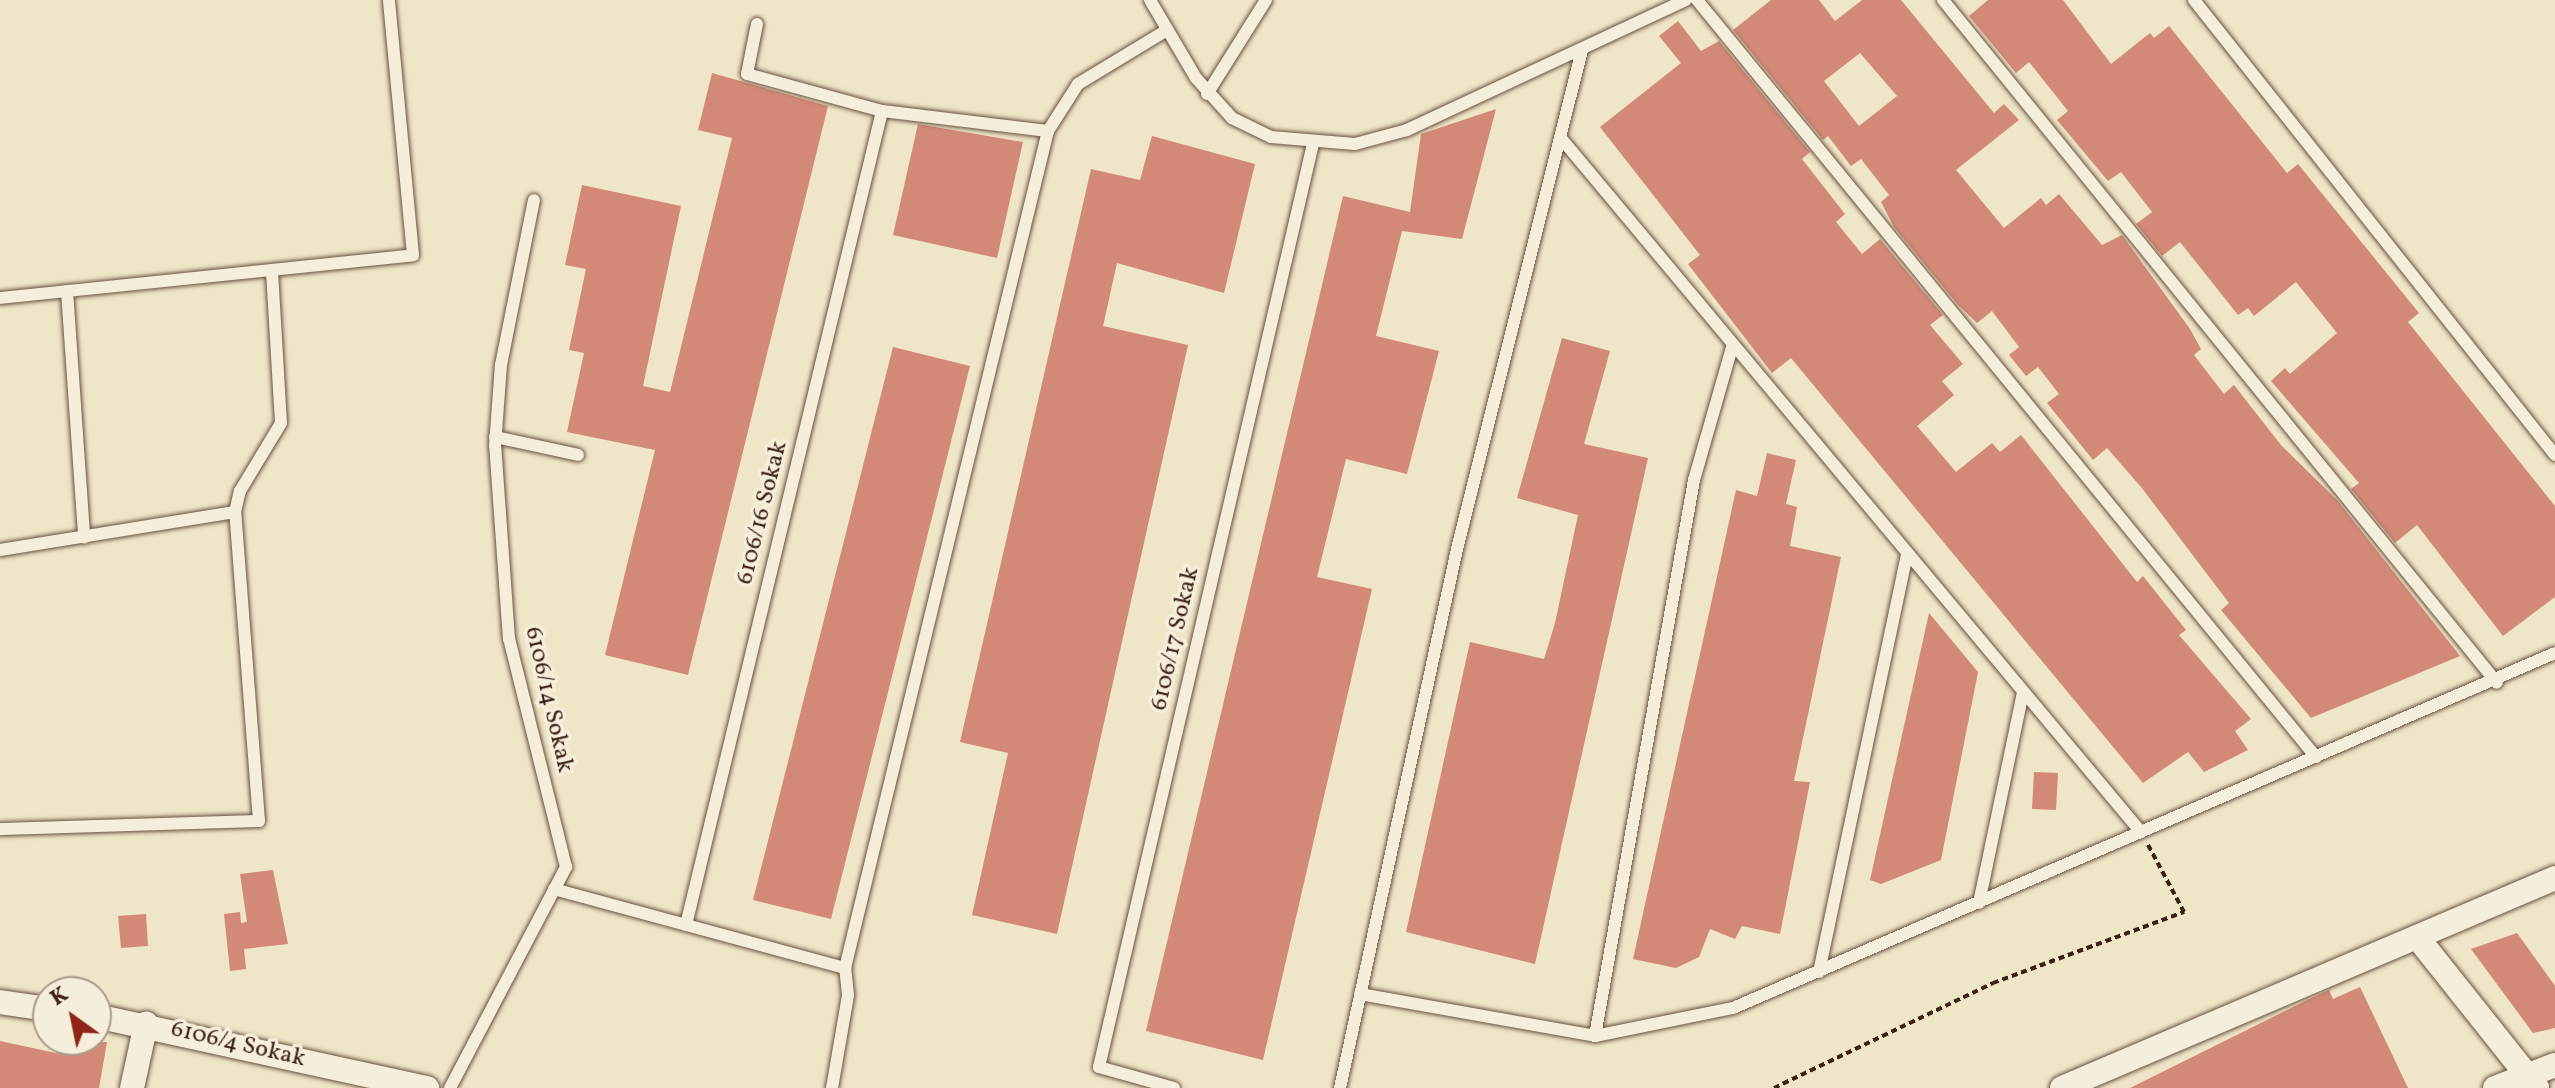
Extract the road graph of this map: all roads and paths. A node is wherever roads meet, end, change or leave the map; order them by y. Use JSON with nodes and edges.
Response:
{"nodes":[{"id":1,"x":389,"y":0,"type":"edge"},
{"id":2,"x":1150,"y":0,"type":"edge"},
{"id":3,"x":1266,"y":0,"type":"edge"},
{"id":4,"x":1686,"y":0,"type":"edge"},
{"id":5,"x":1697,"y":0,"type":"edge"},
{"id":6,"x":1943,"y":0,"type":"edge"},
{"id":7,"x":2194,"y":0,"type":"edge"},
{"id":8,"x":757,"y":24,"type":"dead end"},
{"id":9,"x":1165,"y":31,"type":"junction"},
{"id":10,"x":1582,"y":50,"type":"junction"},
{"id":11,"x":1207,"y":94,"type":"junction"},
{"id":12,"x":882,"y":111,"type":"junction"},
{"id":13,"x":1048,"y":131,"type":"junction"},
{"id":14,"x":1560,"y":137,"type":"junction"},
{"id":15,"x":1313,"y":144,"type":"junction"},
{"id":16,"x":534,"y":200,"type":"dead end"},
{"id":17,"x":272,"y":270,"type":"junction"},
{"id":18,"x":67,"y":291,"type":"junction"},
{"id":19,"x":0,"y":298,"type":"edge"},
{"id":20,"x":1733,"y":344,"type":"junction"},
{"id":21,"x":495,"y":437,"type":"junction"},
{"id":22,"x":578,"y":455,"type":"dead end"},
{"id":23,"x":2555,"y":455,"type":"edge"},
{"id":24,"x":235,"y":512,"type":"junction"},
{"id":25,"x":84,"y":537,"type":"junction"},
{"id":26,"x":0,"y":550,"type":"edge"},
{"id":27,"x":1907,"y":556,"type":"junction"},
{"id":28,"x":2555,"y":653,"type":"edge"},
{"id":29,"x":2497,"y":683,"type":"junction"},
{"id":30,"x":2023,"y":693,"type":"junction"},
{"id":31,"x":2316,"y":757,"type":"junction"},
{"id":32,"x":0,"y":829,"type":"edge"},
{"id":33,"x":2141,"y":832,"type":"junction"},
{"id":34,"x":2555,"y":878,"type":"edge"},
{"id":35,"x":554,"y":889,"type":"junction"},
{"id":36,"x":1979,"y":903,"type":"junction"},
{"id":37,"x":686,"y":925,"type":"junction"},
{"id":38,"x":2417,"y":937,"type":"junction"},
{"id":39,"x":845,"y":968,"type":"junction"},
{"id":40,"x":1819,"y":972,"type":"junction"},
{"id":41,"x":1360,"y":994,"type":"junction"},
{"id":42,"x":0,"y":1002,"type":"edge"},
{"id":43,"x":32,"y":1007,"type":"edge"},
{"id":44,"x":112,"y":1019,"type":"edge"},
{"id":45,"x":146,"y":1024,"type":"junction"},
{"id":46,"x":1595,"y":1036,"type":"junction"},
{"id":47,"x":2555,"y":1065,"type":"edge"},
{"id":48,"x":2555,"y":1078,"type":"edge"},
{"id":49,"x":2532,"y":1082,"type":"edge"},
{"id":50,"x":132,"y":1088,"type":"edge"},
{"id":51,"x":427,"y":1088,"type":"edge"},
{"id":52,"x":450,"y":1088,"type":"edge"},
{"id":53,"x":832,"y":1088,"type":"edge"},
{"id":54,"x":1174,"y":1088,"type":"edge"},
{"id":55,"x":1340,"y":1088,"type":"edge"},
{"id":56,"x":1774,"y":1088,"type":"edge"},
{"id":57,"x":2062,"y":1088,"type":"edge"},
{"id":58,"x":2495,"y":1088,"type":"edge"}],
"edges":[{"from":1,"to":17,"type":"lane"},
{"from":2,"to":9,"type":"lane"},
{"from":3,"to":11,"type":"lane"},
{"from":4,"to":10,"type":"lane"},
{"from":5,"to":31,"type":"lane"},
{"from":6,"to":29,"type":"lane"},
{"from":7,"to":23,"type":"lane"},
{"from":8,"to":12,"type":"lane"},
{"from":9,"to":11,"type":"lane"},
{"from":9,"to":13,"type":"lane"},
{"from":10,"to":14,"type":"lane"},
{"from":10,"to":15,"type":"lane"},
{"from":11,"to":15,"type":"lane"},
{"from":12,"to":13,"type":"lane"},
{"from":12,"to":37,"type":"lane","name":"6106/16 Sokak"},
{"from":13,"to":39,"type":"lane"},
{"from":14,"to":20,"type":"lane"},
{"from":14,"to":41,"type":"lane"},
{"from":15,"to":54,"type":"lane","name":"6106/17 Sokak"},
{"from":16,"to":21,"type":"lane","name":"6106/14 Sokak"},
{"from":17,"to":18,"type":"lane"},
{"from":17,"to":24,"type":"lane"},
{"from":18,"to":19,"type":"lane"},
{"from":18,"to":25,"type":"lane"},
{"from":20,"to":27,"type":"lane"},
{"from":20,"to":46,"type":"lane"},
{"from":21,"to":22,"type":"lane"},
{"from":21,"to":35,"type":"lane","name":"6106/14 Sokak"},
{"from":24,"to":25,"type":"lane"},
{"from":24,"to":32,"type":"lane"},
{"from":25,"to":26,"type":"lane"},
{"from":27,"to":30,"type":"lane"},
{"from":27,"to":40,"type":"lane"},
{"from":28,"to":29,"type":"lane"},
{"from":29,"to":31,"type":"lane"},
{"from":30,"to":33,"type":"lane"},
{"from":30,"to":36,"type":"lane"},
{"from":31,"to":33,"type":"lane"},
{"from":33,"to":36,"type":"lane"},
{"from":33,"to":56,"type":"path"},
{"from":34,"to":38,"type":"street"},
{"from":35,"to":37,"type":"lane"},
{"from":35,"to":52,"type":"lane","name":"6106/14 Sokak"},
{"from":36,"to":40,"type":"lane"},
{"from":37,"to":39,"type":"lane"},
{"from":38,"to":49,"type":"street"},
{"from":38,"to":57,"type":"street"},
{"from":39,"to":53,"type":"lane"},
{"from":40,"to":46,"type":"lane"},
{"from":41,"to":46,"type":"lane"},
{"from":41,"to":55,"type":"lane"},
{"from":42,"to":43,"type":"street"},
{"from":44,"to":45,"type":"street","name":"6106/4 Sokak"},
{"from":45,"to":50,"type":"street"},
{"from":45,"to":51,"type":"street","name":"6106/4 Sokak"},
{"from":47,"to":49,"type":"street"},
{"from":48,"to":49,"type":"street"},
{"from":49,"to":58,"type":"street"}]}
